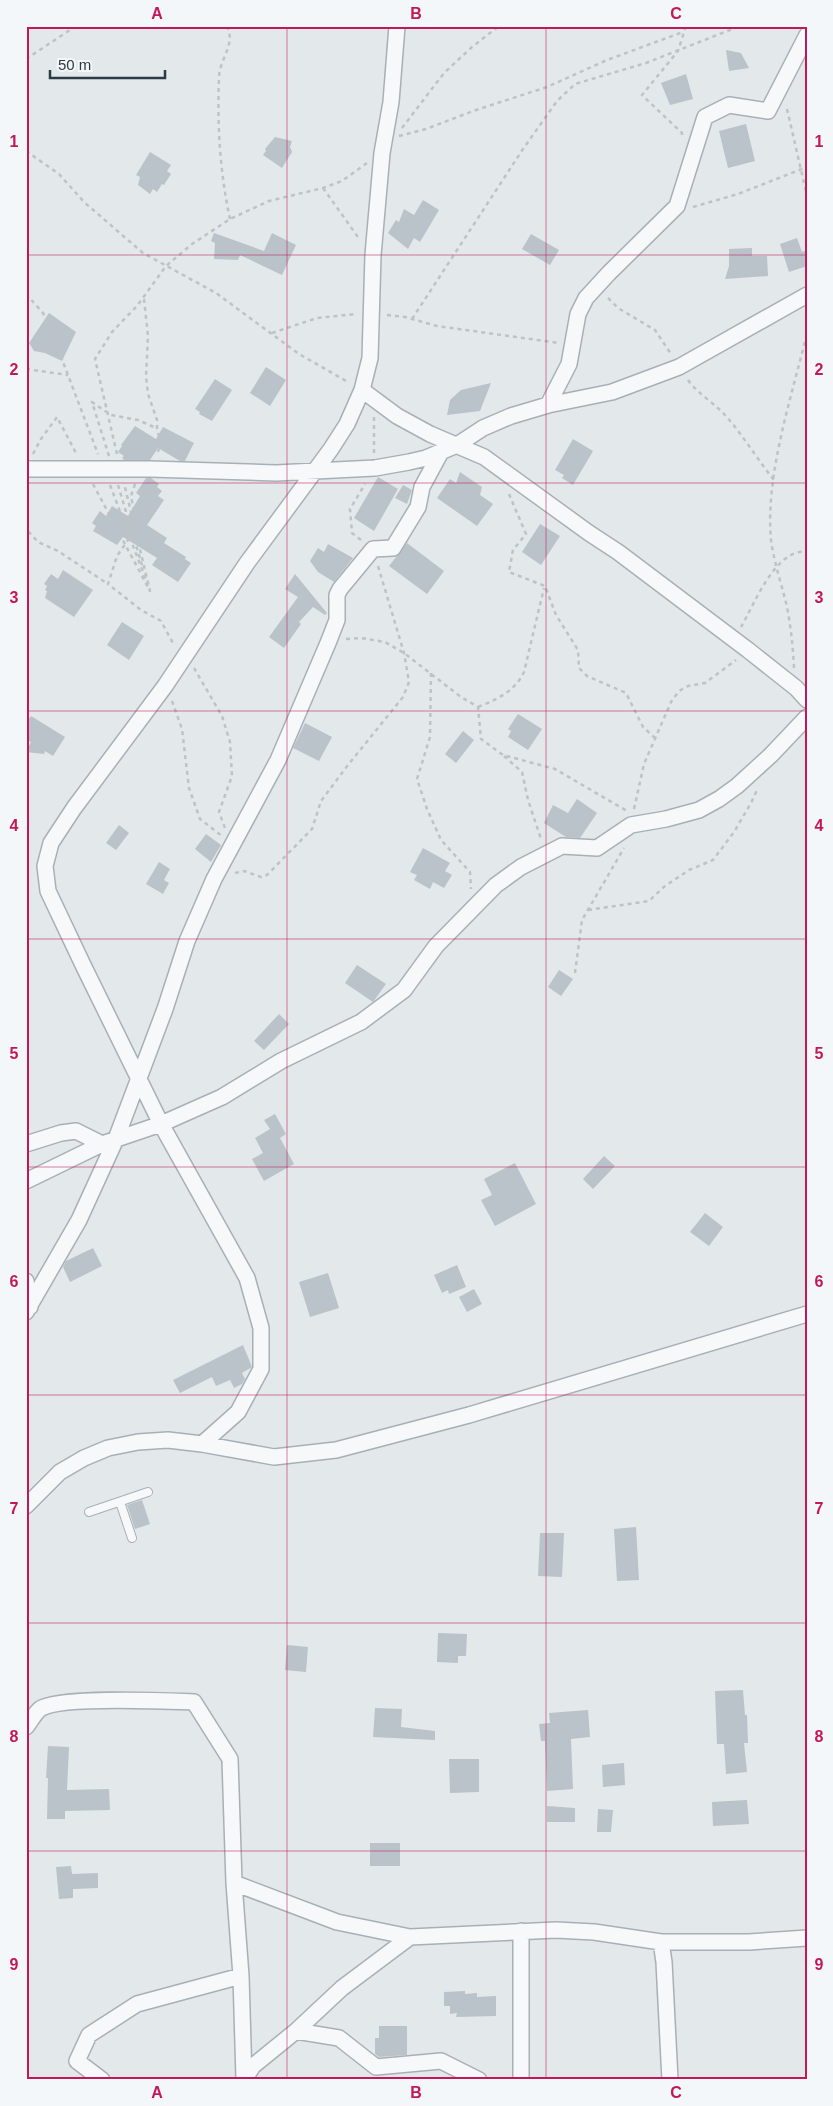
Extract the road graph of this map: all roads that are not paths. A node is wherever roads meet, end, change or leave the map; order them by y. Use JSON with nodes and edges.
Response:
{"nodes":[{"id":1,"x":397,"y":26,"type":"edge"},
{"id":2,"x":807,"y":36,"type":"edge"},
{"id":3,"x":807,"y":295,"type":"edge"},
{"id":4,"x":368,"y":395,"type":"junction"},
{"id":5,"x":548,"y":405,"type":"junction"},
{"id":6,"x":457,"y":445,"type":"junction"},
{"id":7,"x":441,"y":452,"type":"junction"},
{"id":8,"x":27,"y":469,"type":"edge"},
{"id":9,"x":313,"y":472,"type":"junction"},
{"id":10,"x":807,"y":700,"type":"edge"},
{"id":11,"x":807,"y":717,"type":"edge"},
{"id":12,"x":139,"y":1077,"type":"junction"},
{"id":13,"x":161,"y":1124,"type":"junction"},
{"id":14,"x":109,"y":1142,"type":"junction"},
{"id":15,"x":27,"y":1144,"type":"edge"},
{"id":16,"x":26,"y":1181,"type":"edge"},
{"id":17,"x":26,"y":1281,"type":"edge"},
{"id":18,"x":28,"y":1310,"type":"edge"},
{"id":19,"x":807,"y":1314,"type":"edge"},
{"id":20,"x":202,"y":1444,"type":"junction"},
{"id":21,"x":148,"y":1492,"type":"dead end"},
{"id":22,"x":120,"y":1502,"type":"junction"},
{"id":23,"x":26,"y":1506,"type":"edge"},
{"id":24,"x":90,"y":1512,"type":"dead end"},
{"id":25,"x":132,"y":1538,"type":"dead end"},
{"id":26,"x":26,"y":1727,"type":"edge"},
{"id":27,"x":234,"y":1883,"type":"junction"},
{"id":28,"x":520,"y":1931,"type":"junction"},
{"id":29,"x":410,"y":1937,"type":"junction"},
{"id":30,"x":807,"y":1938,"type":"edge"},
{"id":31,"x":661,"y":1942,"type":"junction"},
{"id":32,"x":241,"y":1976,"type":"junction"},
{"id":33,"x":296,"y":2031,"type":"junction"},
{"id":34,"x":102,"y":2080,"type":"edge"},
{"id":35,"x":244,"y":2080,"type":"edge"},
{"id":36,"x":479,"y":2080,"type":"edge"},
{"id":37,"x":521,"y":2080,"type":"edge"},
{"id":38,"x":670,"y":2080,"type":"edge"}],
"edges":[{"from":1,"to":4,"type":"street"},
{"from":2,"to":5,"type":"street"},
{"from":3,"to":5,"type":"street"},
{"from":4,"to":6,"type":"street"},
{"from":4,"to":9,"type":"street"},
{"from":5,"to":6,"type":"street"},
{"from":6,"to":7,"type":"street"},
{"from":6,"to":10,"type":"street"},
{"from":7,"to":9,"type":"street"},
{"from":7,"to":12,"type":"street"},
{"from":8,"to":9,"type":"street"},
{"from":9,"to":12,"type":"street"},
{"from":11,"to":13,"type":"street"},
{"from":12,"to":13,"type":"street"},
{"from":12,"to":14,"type":"street"},
{"from":13,"to":14,"type":"street"},
{"from":13,"to":20,"type":"street"},
{"from":14,"to":15,"type":"street"},
{"from":14,"to":16,"type":"street"},
{"from":14,"to":18,"type":"street"},
{"from":17,"to":18,"type":"street"},
{"from":19,"to":20,"type":"street"},
{"from":20,"to":23,"type":"street"},
{"from":21,"to":22,"type":"lane"},
{"from":22,"to":24,"type":"lane"},
{"from":22,"to":25,"type":"lane"},
{"from":26,"to":27,"type":"street"},
{"from":27,"to":29,"type":"street"},
{"from":27,"to":32,"type":"street"},
{"from":28,"to":29,"type":"street"},
{"from":28,"to":31,"type":"street"},
{"from":28,"to":37,"type":"street"},
{"from":29,"to":33,"type":"street"},
{"from":30,"to":31,"type":"street"},
{"from":31,"to":38,"type":"street"},
{"from":32,"to":34,"type":"street"},
{"from":32,"to":35,"type":"street"},
{"from":33,"to":35,"type":"street"},
{"from":33,"to":36,"type":"street"}]}
